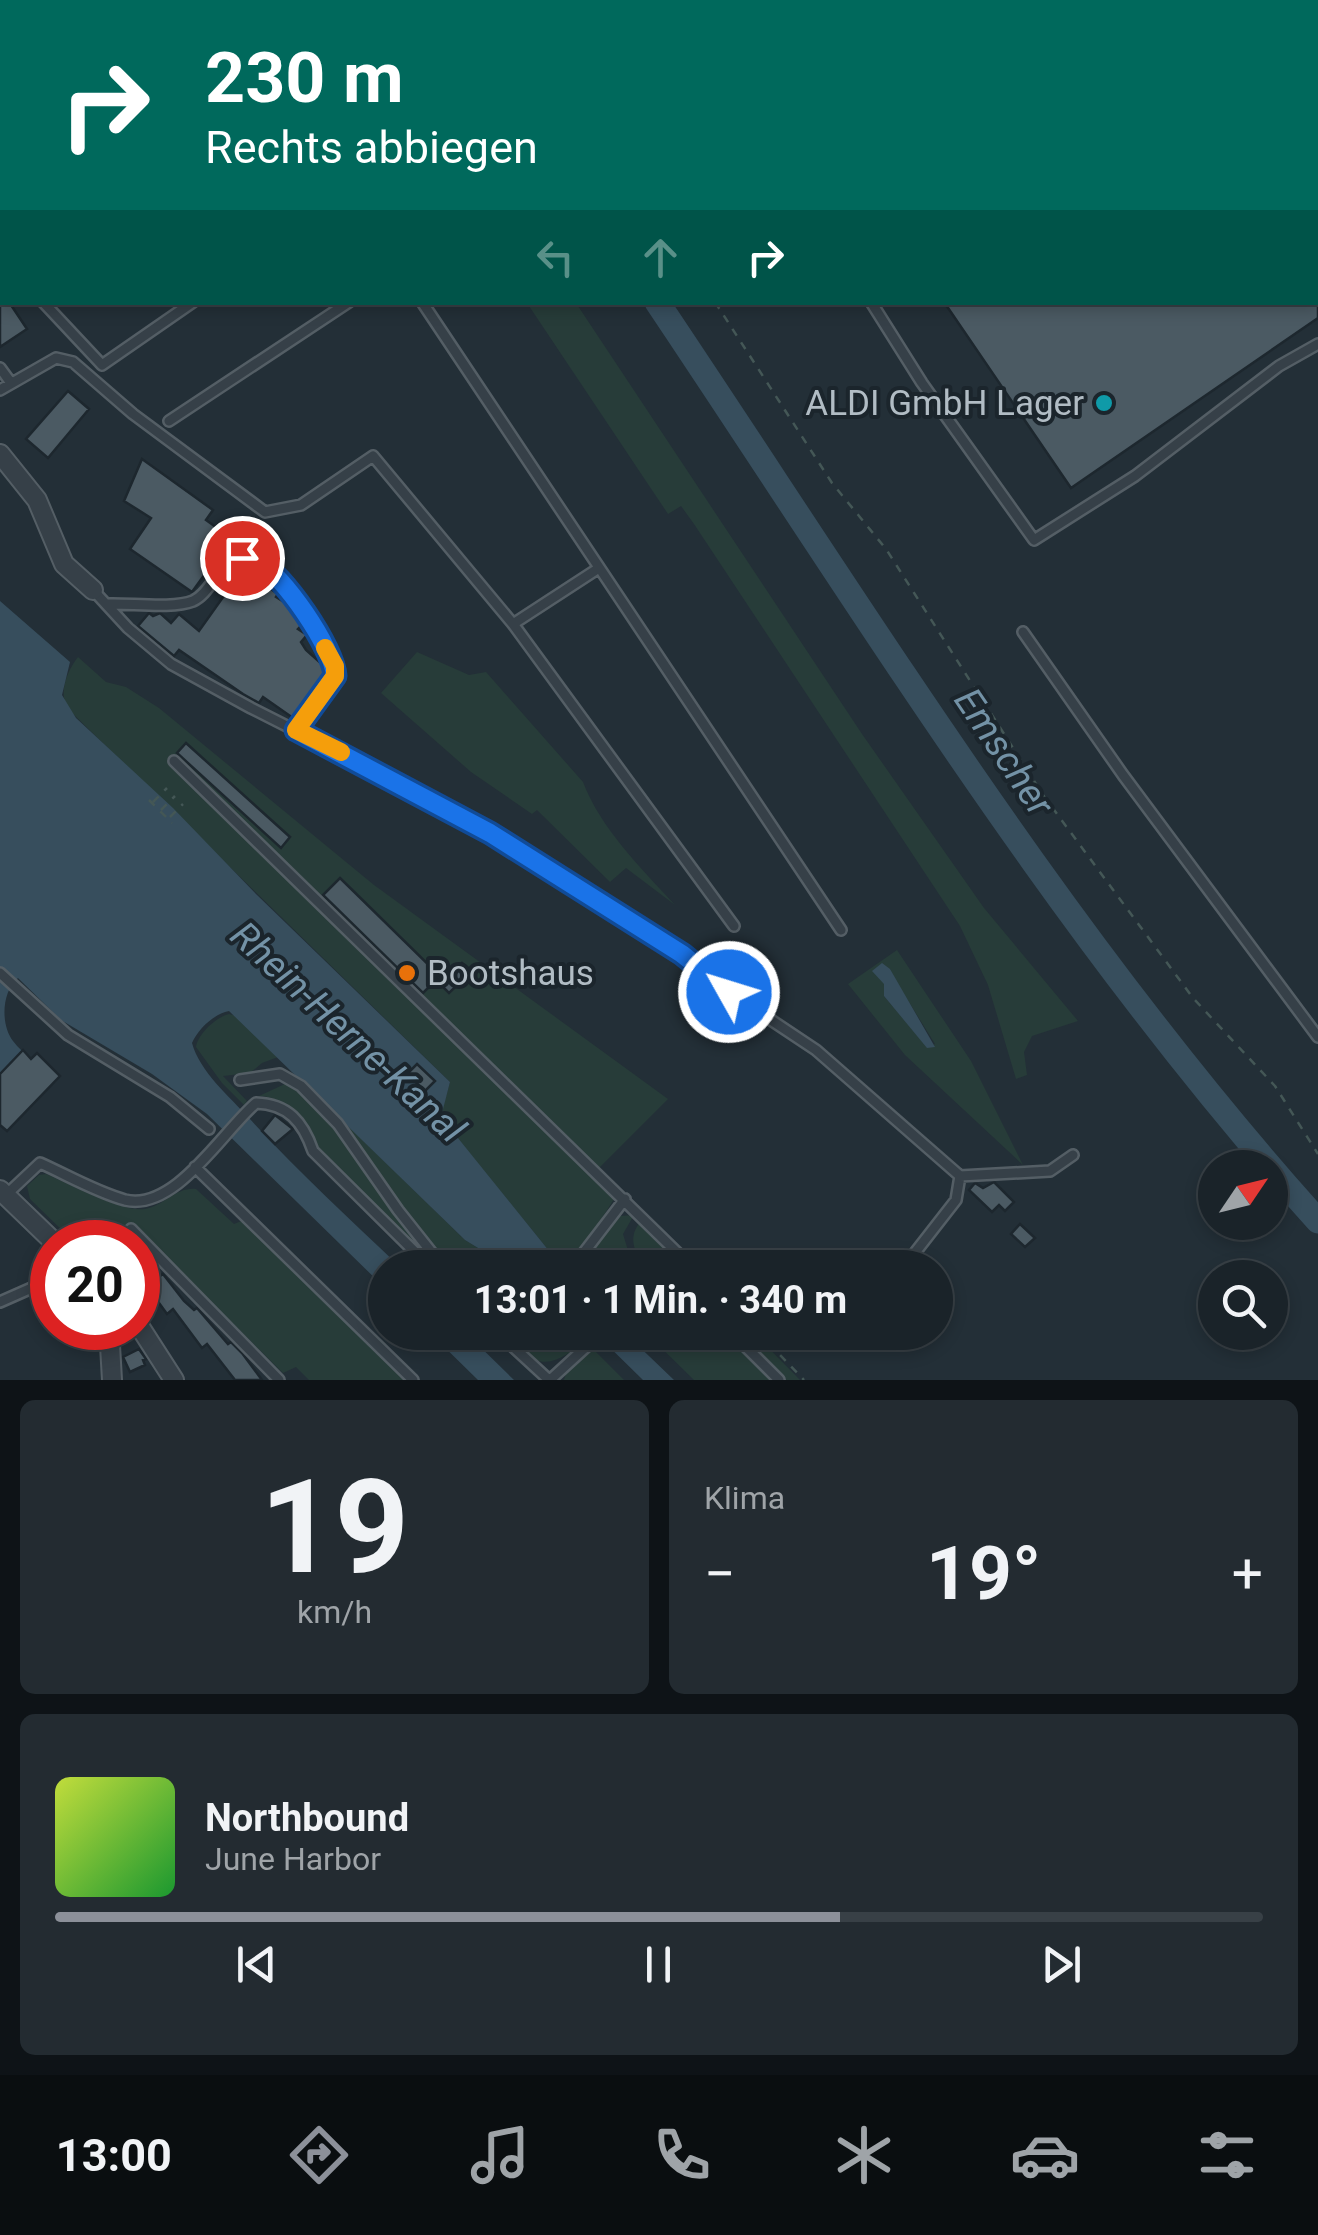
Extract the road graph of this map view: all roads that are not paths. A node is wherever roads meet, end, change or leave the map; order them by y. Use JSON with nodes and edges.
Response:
{"nodes":[{"id":1,"x":45,"y":305,"type":"edge"},
{"id":2,"x":188,"y":305,"type":"edge"},
{"id":3,"x":344,"y":305,"type":"edge"},
{"id":4,"x":424,"y":305,"type":"edge"},
{"id":5,"x":873,"y":305,"type":"edge"},
{"id":6,"x":1318,"y":344,"type":"edge"},
{"id":7,"x":0,"y":368,"type":"edge"},
{"id":8,"x":10,"y":383,"type":"junction"},
{"id":9,"x":0,"y":390,"type":"edge"},
{"id":10,"x":169,"y":420,"type":"dead end"},
{"id":11,"x":0,"y":454,"type":"edge"},
{"id":12,"x":599,"y":568,"type":"junction"},
{"id":13,"x":93,"y":590,"type":"joint"},
{"id":14,"x":108,"y":604,"type":"junction"},
{"id":15,"x":513,"y":624,"type":"junction"},
{"id":16,"x":1023,"y":632,"type":"dead end"},
{"id":17,"x":296,"y":730,"type":"junction"},
{"id":18,"x":174,"y":761,"type":"dead end"},
{"id":19,"x":734,"y":926,"type":"dead end"},
{"id":20,"x":842,"y":930,"type":"dead end"},
{"id":21,"x":0,"y":973,"type":"edge"},
{"id":22,"x":1318,"y":1036,"type":"edge"},
{"id":23,"x":240,"y":1080,"type":"dead end"},
{"id":24,"x":209,"y":1129,"type":"dead end"},
{"id":25,"x":1073,"y":1155,"type":"dead end"},
{"id":26,"x":195,"y":1167,"type":"junction"},
{"id":27,"x":960,"y":1176,"type":"junction"},
{"id":28,"x":3,"y":1193,"type":"edge"},
{"id":29,"x":626,"y":1199,"type":"junction"},
{"id":30,"x":31,"y":1220,"type":"edge"},
{"id":31,"x":413,"y":1250,"type":"edge"},
{"id":32,"x":430,"y":1250,"type":"edge"},
{"id":33,"x":587,"y":1250,"type":"edge"},
{"id":34,"x":676,"y":1250,"type":"edge"},
{"id":35,"x":918,"y":1250,"type":"edge"},
{"id":36,"x":160,"y":1259,"type":"edge"},
{"id":37,"x":30,"y":1289,"type":"edge"},
{"id":38,"x":0,"y":1302,"type":"edge"},
{"id":39,"x":110,"y":1350,"type":"edge"},
{"id":40,"x":155,"y":1350,"type":"edge"},
{"id":41,"x":518,"y":1350,"type":"edge"},
{"id":42,"x":582,"y":1350,"type":"edge"},
{"id":43,"x":748,"y":1350,"type":"edge"},
{"id":44,"x":112,"y":1380,"type":"edge"},
{"id":45,"x":174,"y":1380,"type":"edge"},
{"id":46,"x":278,"y":1380,"type":"edge"},
{"id":47,"x":413,"y":1380,"type":"edge"},
{"id":48,"x":549,"y":1380,"type":"edge"},
{"id":49,"x":779,"y":1380,"type":"edge"}],
"edges":[{"from":1,"to":2,"type":"lane"},
{"from":3,"to":10,"type":"lane"},
{"from":4,"to":12,"type":"lane"},
{"from":5,"to":6,"type":"lane"},
{"from":7,"to":8,"type":"lane"},
{"from":8,"to":9,"type":"lane"},
{"from":8,"to":15,"type":"lane"},
{"from":11,"to":13,"type":"street"},
{"from":12,"to":15,"type":"lane"},
{"from":12,"to":20,"type":"lane"},
{"from":13,"to":14,"type":"lane"},
{"from":14,"to":17,"type":"lane"},
{"from":14,"to":17,"type":"lane"},
{"from":15,"to":19,"type":"lane"},
{"from":16,"to":22,"type":"lane"},
{"from":17,"to":27,"type":"lane"},
{"from":18,"to":29,"type":"lane"},
{"from":21,"to":24,"type":"lane"},
{"from":23,"to":32,"type":"lane"},
{"from":25,"to":27,"type":"lane"},
{"from":26,"to":28,"type":"lane"},
{"from":26,"to":31,"type":"lane"},
{"from":26,"to":47,"type":"lane"},
{"from":27,"to":35,"type":"lane"},
{"from":28,"to":30,"type":"street"},
{"from":29,"to":33,"type":"lane"},
{"from":29,"to":34,"type":"lane"},
{"from":36,"to":46,"type":"lane"},
{"from":37,"to":38,"type":"lane"},
{"from":39,"to":44,"type":"street"},
{"from":40,"to":45,"type":"street"},
{"from":41,"to":48,"type":"lane"},
{"from":42,"to":48,"type":"lane"},
{"from":43,"to":49,"type":"lane"}]}
